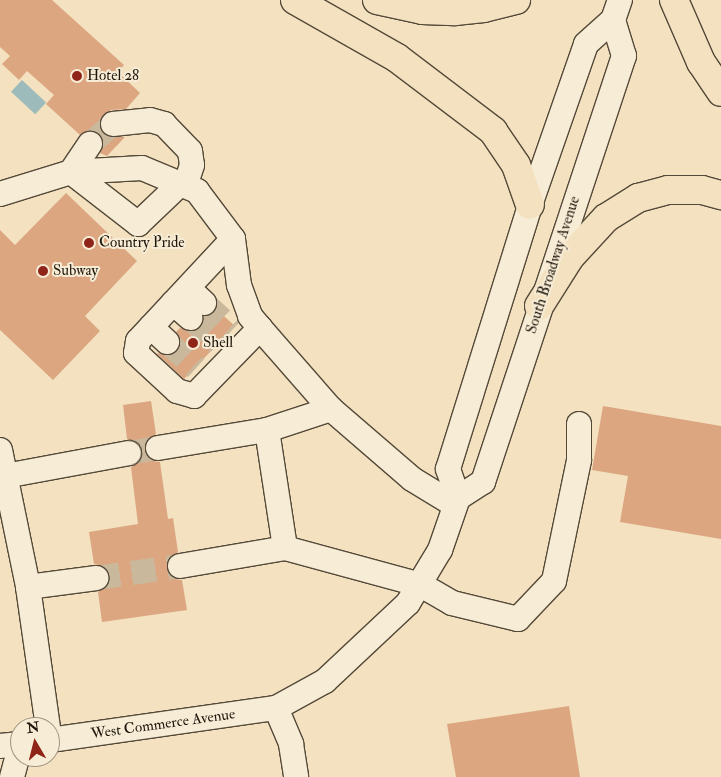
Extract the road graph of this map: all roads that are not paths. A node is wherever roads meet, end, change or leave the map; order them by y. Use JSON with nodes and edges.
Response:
{"nodes":[{"id":1,"x":295,"y":0,"type":"edge"},
{"id":2,"x":377,"y":0,"type":"edge"},
{"id":3,"x":516,"y":0,"type":"edge"},
{"id":4,"x":674,"y":0,"type":"edge"},
{"id":5,"x":616,"y":10,"type":"edge"},
{"id":6,"x":721,"y":92,"type":"edge"},
{"id":7,"x":113,"y":124,"type":"tunnel mouth"},
{"id":8,"x":90,"y":144,"type":"tunnel mouth"},
{"id":9,"x":71,"y":172,"type":"junction"},
{"id":10,"x":183,"y":185,"type":"junction"},
{"id":11,"x":0,"y":194,"type":"edge"},
{"id":12,"x":721,"y":195,"type":"edge"},
{"id":13,"x":530,"y":205,"type":"junction"},
{"id":14,"x":233,"y":239,"type":"junction"},
{"id":15,"x":539,"y":306,"type":"junction"},
{"id":16,"x":238,"y":340,"type":"junction"},
{"id":17,"x":330,"y":410,"type":"junction"},
{"id":18,"x":580,"y":424,"type":"dead end"},
{"id":19,"x":267,"y":430,"type":"junction"},
{"id":20,"x":158,"y":448,"type":"tunnel mouth"},
{"id":21,"x":0,"y":450,"type":"edge"},
{"id":22,"x":129,"y":453,"type":"tunnel mouth"},
{"id":23,"x":5,"y":476,"type":"junction"},
{"id":24,"x":456,"y":502,"type":"junction"},
{"id":25,"x":285,"y":548,"type":"junction"},
{"id":26,"x":180,"y":566,"type":"tunnel mouth"},
{"id":27,"x":96,"y":578,"type":"tunnel mouth"},
{"id":28,"x":420,"y":585,"type":"junction"},
{"id":29,"x":28,"y":587,"type":"junction"},
{"id":30,"x":276,"y":708,"type":"junction"},
{"id":31,"x":47,"y":717,"type":"edge"},
{"id":32,"x":60,"y":739,"type":"edge"},
{"id":33,"x":296,"y":777,"type":"edge"}],
"edges":[{"from":1,"to":13,"type":"highway"},
{"from":2,"to":3,"type":"highway"},
{"from":4,"to":6,"type":"highway"},
{"from":5,"to":13,"type":"street","name":"South Broadway Avenue"},
{"from":5,"to":15,"type":"street","name":"South Broadway Avenue"},
{"from":7,"to":10,"type":"street"},
{"from":8,"to":9,"type":"street"},
{"from":9,"to":10,"type":"street"},
{"from":9,"to":10,"type":"street"},
{"from":9,"to":11,"type":"street"},
{"from":10,"to":14,"type":"street"},
{"from":12,"to":15,"type":"highway"},
{"from":13,"to":24,"type":"street","name":"South Broadway Avenue"},
{"from":14,"to":16,"type":"street"},
{"from":14,"to":16,"type":"street"},
{"from":15,"to":24,"type":"street","name":"South Broadway Avenue"},
{"from":16,"to":17,"type":"street"},
{"from":17,"to":19,"type":"street"},
{"from":17,"to":24,"type":"street"},
{"from":18,"to":28,"type":"street"},
{"from":19,"to":20,"type":"street"},
{"from":19,"to":25,"type":"street"},
{"from":21,"to":23,"type":"street"},
{"from":22,"to":23,"type":"street"},
{"from":23,"to":29,"type":"street"},
{"from":24,"to":28,"type":"street"},
{"from":25,"to":26,"type":"street"},
{"from":25,"to":28,"type":"street"},
{"from":27,"to":29,"type":"street"},
{"from":28,"to":30,"type":"street"},
{"from":29,"to":31,"type":"street"},
{"from":30,"to":32,"type":"street","name":"West Commerce Avenue"},
{"from":30,"to":33,"type":"street"}]}
